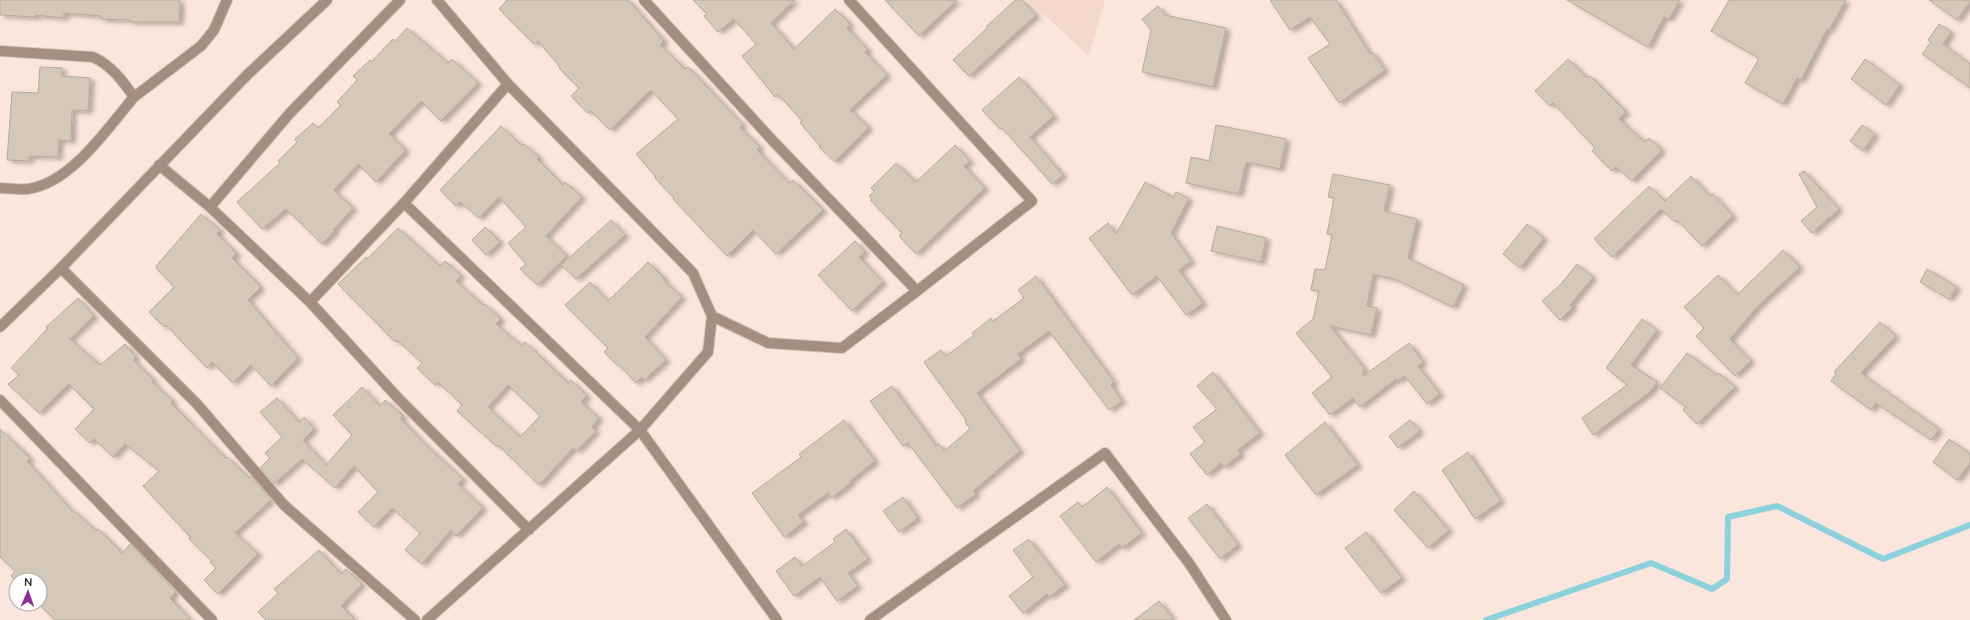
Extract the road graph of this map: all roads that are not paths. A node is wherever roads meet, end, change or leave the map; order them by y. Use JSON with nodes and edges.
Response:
{"nodes":[{"id":1,"x":227,"y":0,"type":"edge"},
{"id":2,"x":327,"y":0,"type":"edge"},
{"id":3,"x":400,"y":0,"type":"edge"},
{"id":4,"x":437,"y":0,"type":"edge"},
{"id":5,"x":644,"y":0,"type":"edge"},
{"id":6,"x":849,"y":0,"type":"edge"},
{"id":7,"x":0,"y":51,"type":"edge"},
{"id":8,"x":508,"y":84,"type":"junction"},
{"id":9,"x":134,"y":97,"type":"junction"},
{"id":10,"x":159,"y":165,"type":"junction"},
{"id":11,"x":0,"y":188,"type":"edge"},
{"id":12,"x":404,"y":203,"type":"junction"},
{"id":13,"x":210,"y":207,"type":"junction"},
{"id":14,"x":61,"y":268,"type":"junction"},
{"id":15,"x":917,"y":291,"type":"junction"},
{"id":16,"x":310,"y":302,"type":"junction"},
{"id":17,"x":712,"y":316,"type":"junction"},
{"id":18,"x":0,"y":327,"type":"edge"},
{"id":19,"x":0,"y":400,"type":"edge"},
{"id":20,"x":640,"y":430,"type":"junction"},
{"id":21,"x":529,"y":530,"type":"junction"},
{"id":22,"x":212,"y":620,"type":"edge"},
{"id":23,"x":415,"y":620,"type":"edge"},
{"id":24,"x":427,"y":620,"type":"edge"},
{"id":25,"x":776,"y":620,"type":"edge"},
{"id":26,"x":870,"y":620,"type":"edge"},
{"id":27,"x":1226,"y":620,"type":"edge"}],
"edges":[{"from":1,"to":9,"type":"street"},
{"from":2,"to":10,"type":"street"},
{"from":3,"to":13,"type":"street"},
{"from":4,"to":8,"type":"street"},
{"from":5,"to":15,"type":"street"},
{"from":6,"to":15,"type":"street"},
{"from":7,"to":9,"type":"street"},
{"from":8,"to":12,"type":"street"},
{"from":8,"to":17,"type":"street"},
{"from":9,"to":11,"type":"street"},
{"from":10,"to":13,"type":"street"},
{"from":10,"to":14,"type":"street"},
{"from":12,"to":16,"type":"street"},
{"from":12,"to":20,"type":"street"},
{"from":13,"to":16,"type":"street"},
{"from":14,"to":18,"type":"street"},
{"from":14,"to":23,"type":"street"},
{"from":15,"to":17,"type":"street"},
{"from":16,"to":21,"type":"street"},
{"from":17,"to":20,"type":"street"},
{"from":19,"to":22,"type":"street"},
{"from":20,"to":21,"type":"street"},
{"from":20,"to":25,"type":"street"},
{"from":21,"to":24,"type":"street"},
{"from":26,"to":27,"type":"street"}]}
